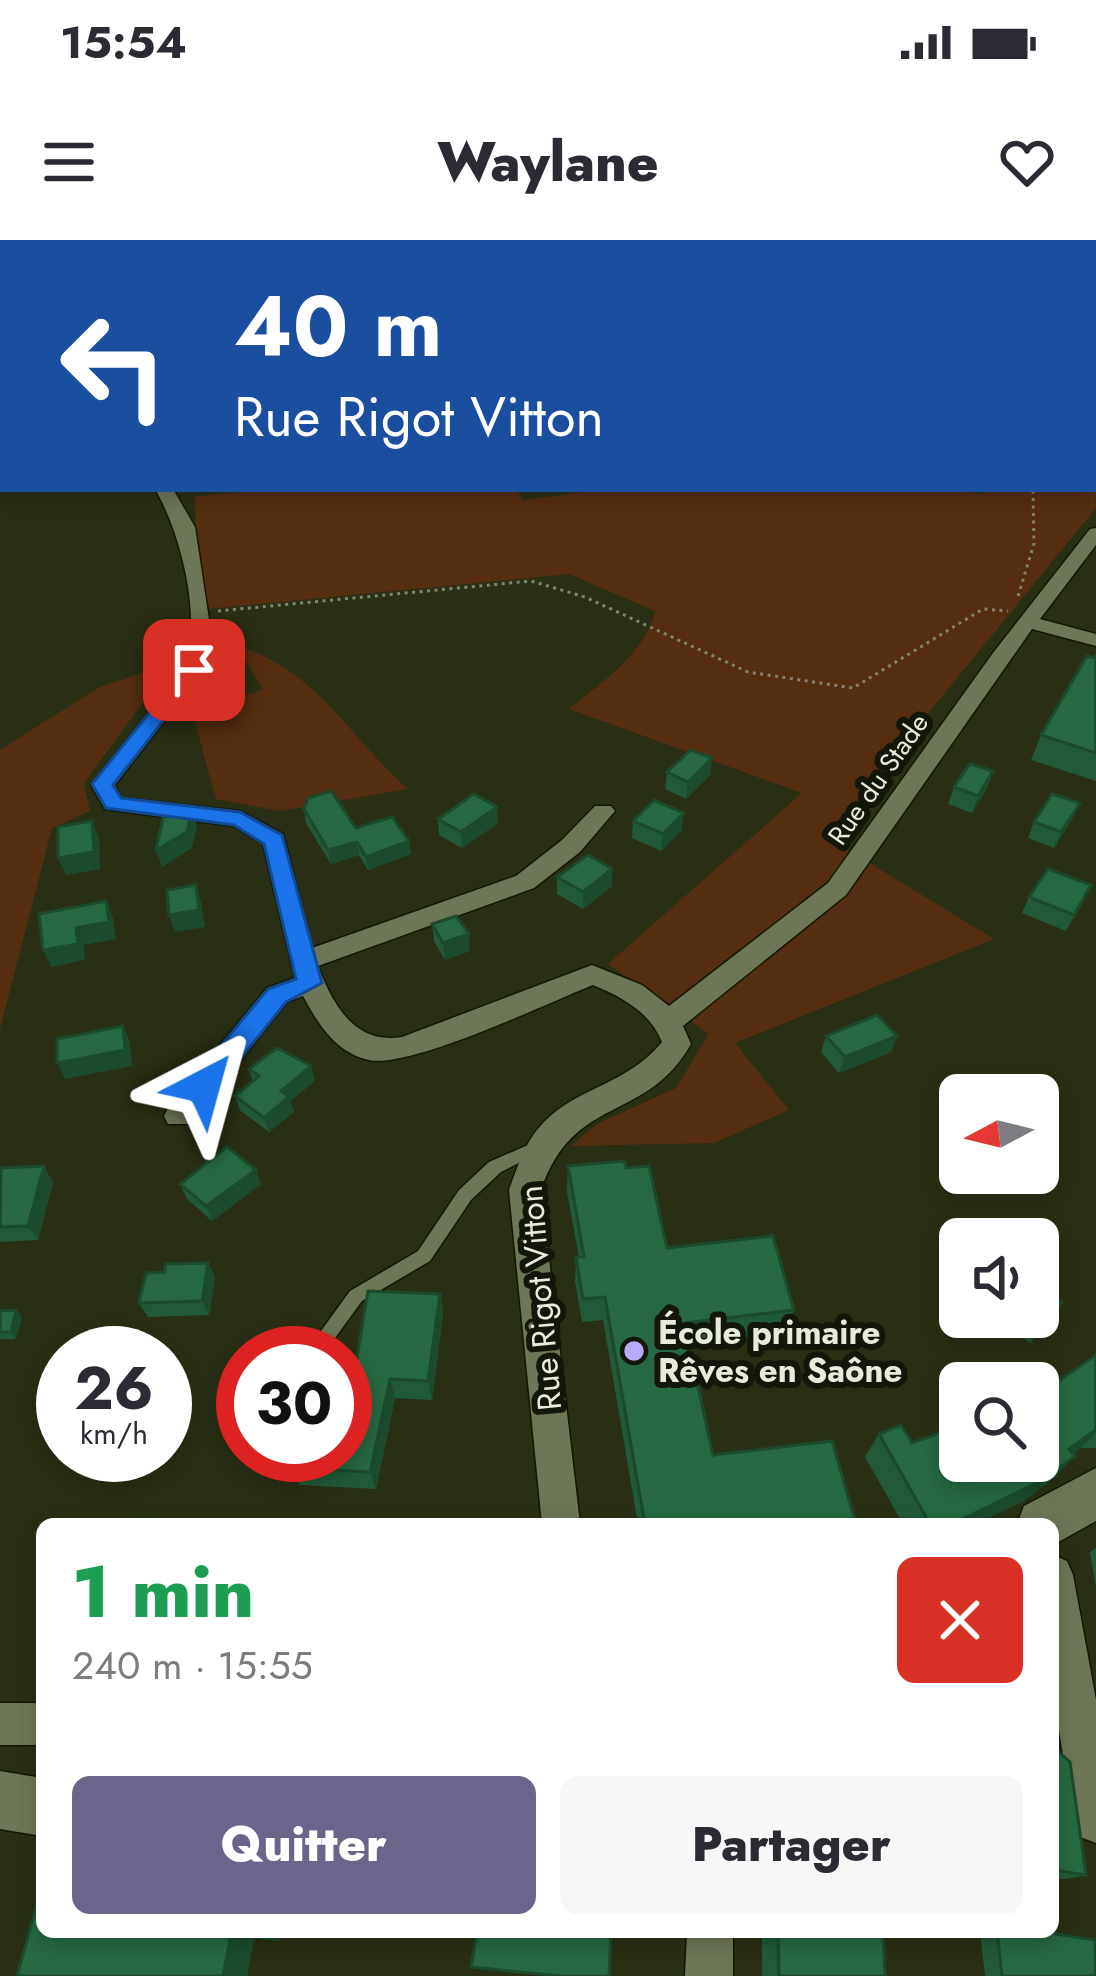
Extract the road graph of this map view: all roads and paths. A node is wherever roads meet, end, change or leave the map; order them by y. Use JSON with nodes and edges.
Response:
{"nodes":[{"id":1,"x":166,"y":492,"type":"edge"},
{"id":2,"x":1034,"y":492,"type":"edge"},
{"id":3,"x":1096,"y":532,"type":"edge"},
{"id":4,"x":197,"y":613,"type":"junction"},
{"id":5,"x":1027,"y":622,"type":"junction"},
{"id":6,"x":1096,"y":640,"type":"edge"},
{"id":7,"x":603,"y":811,"type":"dead end"},
{"id":8,"x":306,"y":972,"type":"junction"},
{"id":9,"x":664,"y":1015,"type":"junction"},
{"id":10,"x":179,"y":1116,"type":"dead end"},
{"id":11,"x":535,"y":1148,"type":"junction"},
{"id":12,"x":334,"y":1326,"type":"edge"},
{"id":13,"x":1096,"y":1492,"type":"edge"},
{"id":14,"x":560,"y":1518,"type":"edge"},
{"id":15,"x":1052,"y":1518,"type":"edge"},
{"id":16,"x":1059,"y":1609,"type":"edge"},
{"id":17,"x":0,"y":1724,"type":"edge"},
{"id":18,"x":36,"y":1724,"type":"edge"},
{"id":19,"x":0,"y":1800,"type":"edge"},
{"id":20,"x":36,"y":1806,"type":"edge"},
{"id":21,"x":1096,"y":1821,"type":"edge"},
{"id":22,"x":710,"y":1938,"type":"edge"},
{"id":23,"x":709,"y":1976,"type":"edge"}],
"edges":[{"from":1,"to":4,"type":"street"},
{"from":2,"to":4,"type":"path"},
{"from":3,"to":5,"type":"street","name":"Rue du Stade"},
{"from":4,"to":8,"type":"street"},
{"from":5,"to":6,"type":"street"},
{"from":5,"to":9,"type":"street","name":"Rue du Stade"},
{"from":7,"to":8,"type":"street"},
{"from":8,"to":9,"type":"street"},
{"from":8,"to":10,"type":"street"},
{"from":9,"to":11,"type":"street","name":"Rue Rigot Vitton"},
{"from":11,"to":12,"type":"lane"},
{"from":11,"to":14,"type":"street","name":"Rue Rigot Vitton"},
{"from":13,"to":15,"type":"street"},
{"from":16,"to":21,"type":"street"},
{"from":17,"to":18,"type":"street"},
{"from":19,"to":20,"type":"street"},
{"from":22,"to":23,"type":"street"}]}
